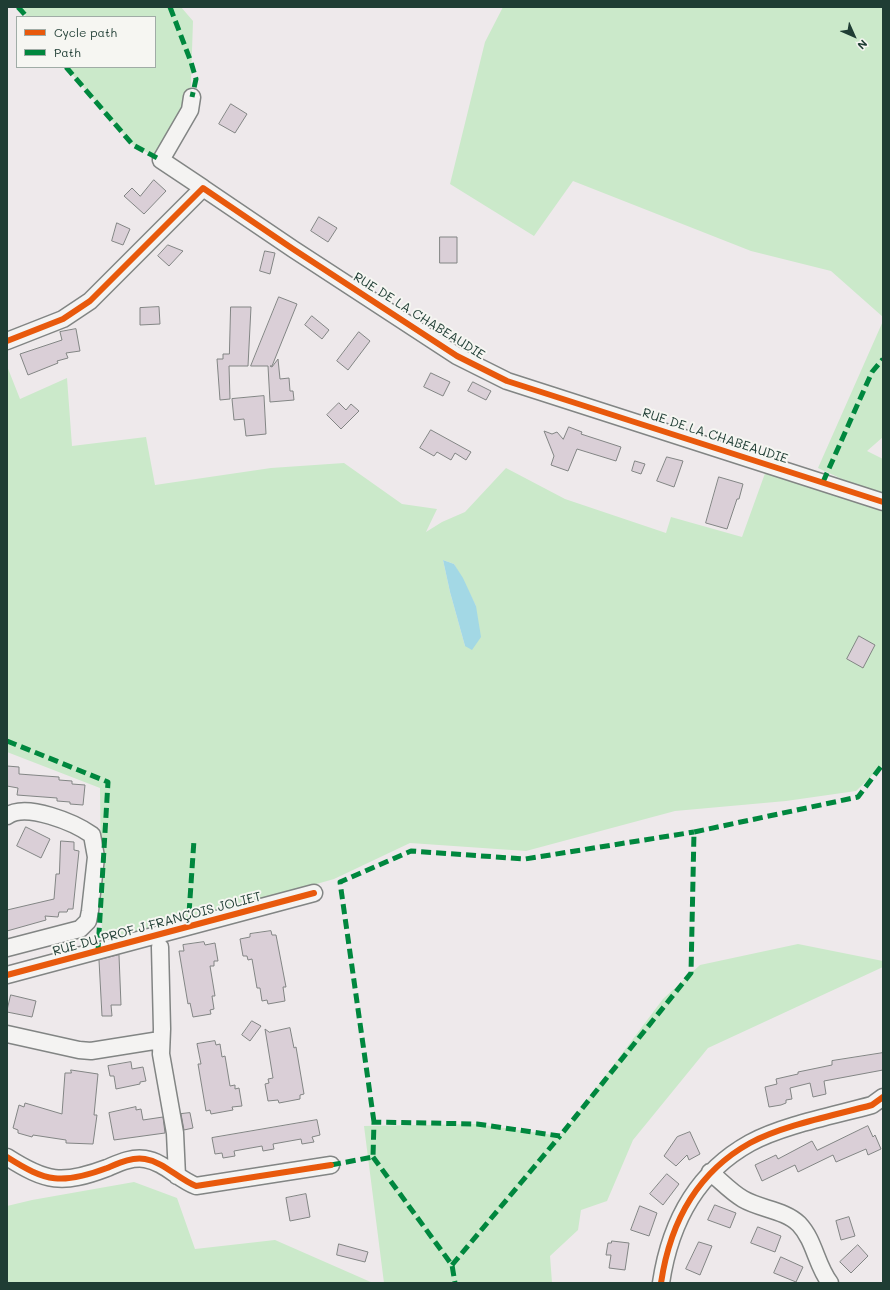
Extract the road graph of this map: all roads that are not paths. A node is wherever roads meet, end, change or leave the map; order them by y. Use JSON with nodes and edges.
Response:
{"nodes":[{"id":1,"x":192,"y":97,"type":"dead end"},
{"id":2,"x":203,"y":188,"type":"junction"},
{"id":3,"x":7,"y":342,"type":"edge"},
{"id":4,"x":883,"y":502,"type":"edge"},
{"id":5,"x":7,"y":816,"type":"edge"},
{"id":6,"x":314,"y":893,"type":"dead end"},
{"id":7,"x":160,"y":947,"type":"dead end"},
{"id":8,"x":7,"y":948,"type":"edge"},
{"id":9,"x":7,"y":975,"type":"edge"},
{"id":10,"x":7,"y":1034,"type":"edge"},
{"id":11,"x":160,"y":1040,"type":"junction"},
{"id":12,"x":883,"y":1096,"type":"edge"},
{"id":13,"x":7,"y":1157,"type":"edge"},
{"id":14,"x":331,"y":1165,"type":"dead end"},
{"id":15,"x":710,"y":1172,"type":"junction"},
{"id":16,"x":177,"y":1176,"type":"junction"},
{"id":17,"x":661,"y":1283,"type":"edge"},
{"id":18,"x":830,"y":1283,"type":"edge"}],
"edges":[{"from":1,"to":2,"type":"street","name":"RUE DE LA CHABEAUDIE"},
{"from":2,"to":3,"type":"street"},
{"from":2,"to":4,"type":"street","name":"RUE DE LA CHABEAUDIE"},
{"from":5,"to":8,"type":"street"},
{"from":6,"to":9,"type":"street","name":"RUE DU PROF J FRANÇOIS JOLIET"},
{"from":7,"to":11,"type":"street"},
{"from":10,"to":11,"type":"street"},
{"from":11,"to":16,"type":"street"},
{"from":12,"to":15,"type":"street"},
{"from":13,"to":16,"type":"street"},
{"from":14,"to":16,"type":"street"},
{"from":15,"to":17,"type":"street"},
{"from":15,"to":18,"type":"street"}]}
